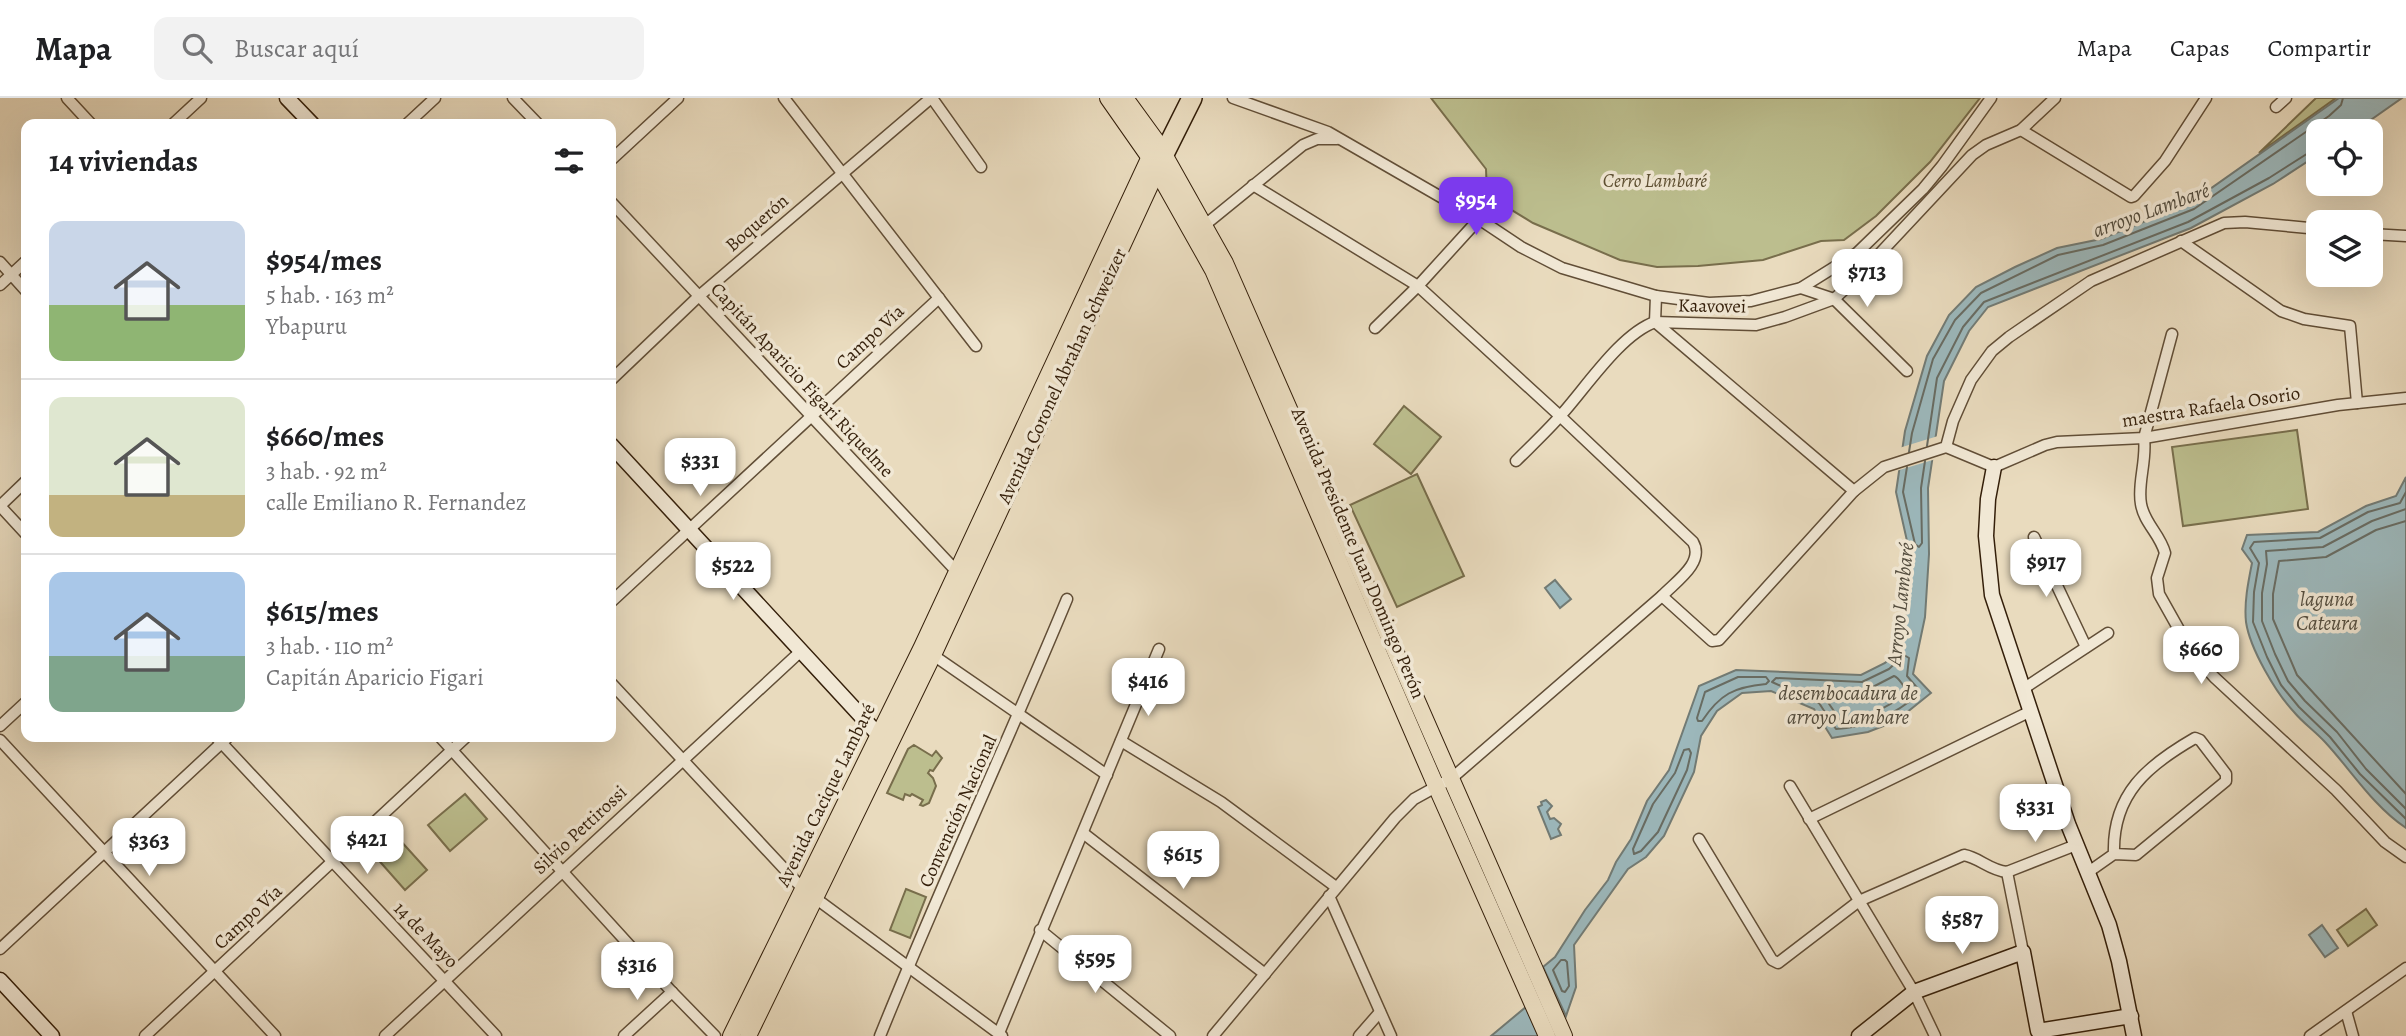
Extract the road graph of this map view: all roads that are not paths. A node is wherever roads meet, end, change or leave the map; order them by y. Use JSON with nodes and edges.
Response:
{"nodes":[{"id":1,"x":67,"y":98,"type":"edge"},
{"id":2,"x":201,"y":98,"type":"edge"},
{"id":3,"x":287,"y":98,"type":"edge"},
{"id":4,"x":435,"y":98,"type":"edge"},
{"id":5,"x":513,"y":98,"type":"edge"},
{"id":6,"x":678,"y":98,"type":"edge"},
{"id":7,"x":784,"y":98,"type":"edge"},
{"id":8,"x":932,"y":98,"type":"edge"},
{"id":9,"x":1108,"y":98,"type":"edge"},
{"id":10,"x":1125,"y":98,"type":"edge"},
{"id":11,"x":1178,"y":98,"type":"edge"},
{"id":12,"x":1192,"y":98,"type":"edge"},
{"id":13,"x":1233,"y":98,"type":"edge"},
{"id":14,"x":1991,"y":98,"type":"edge"},
{"id":15,"x":2055,"y":98,"type":"edge"},
{"id":16,"x":2206,"y":98,"type":"edge"},
{"id":17,"x":2286,"y":98,"type":"edge"},
{"id":18,"x":2276,"y":107,"type":"dead end"},
{"id":19,"x":86,"y":119,"type":"edge"},
{"id":20,"x":178,"y":119,"type":"edge"},
{"id":21,"x":307,"y":119,"type":"edge"},
{"id":22,"x":412,"y":119,"type":"edge"},
{"id":23,"x":533,"y":119,"type":"edge"},
{"id":24,"x":2021,"y":130,"type":"junction"},
{"id":25,"x":1337,"y":139,"type":"junction"},
{"id":26,"x":616,"y":155,"type":"edge"},
{"id":27,"x":1157,"y":156,"type":"junction"},
{"id":28,"x":981,"y":167,"type":"dead end"},
{"id":29,"x":841,"y":173,"type":"junction"},
{"id":30,"x":1253,"y":185,"type":"junction"},
{"id":31,"x":1172,"y":199,"type":"junction"},
{"id":32,"x":616,"y":207,"type":"edge"},
{"id":33,"x":1139,"y":210,"type":"junction"},
{"id":34,"x":1479,"y":219,"type":"junction"},
{"id":35,"x":2306,"y":228,"type":"edge"},
{"id":36,"x":1199,"y":231,"type":"junction"},
{"id":37,"x":2383,"y":235,"type":"edge"},
{"id":38,"x":2406,"y":236,"type":"edge"},
{"id":39,"x":2181,"y":241,"type":"junction"},
{"id":40,"x":0,"y":262,"type":"edge"},
{"id":41,"x":21,"y":265,"type":"edge"},
{"id":42,"x":11,"y":274,"type":"junction"},
{"id":43,"x":0,"y":285,"type":"edge"},
{"id":44,"x":21,"y":285,"type":"edge"},
{"id":45,"x":1418,"y":286,"type":"junction"},
{"id":46,"x":1801,"y":288,"type":"junction"},
{"id":47,"x":699,"y":296,"type":"junction"},
{"id":48,"x":1656,"y":296,"type":"junction"},
{"id":49,"x":939,"y":298,"type":"junction"},
{"id":50,"x":1834,"y":299,"type":"junction"},
{"id":51,"x":1655,"y":322,"type":"junction"},
{"id":52,"x":1375,"y":328,"type":"dead end"},
{"id":53,"x":2172,"y":334,"type":"dead end"},
{"id":54,"x":976,"y":345,"type":"dead end"},
{"id":55,"x":1255,"y":348,"type":"junction"},
{"id":56,"x":1907,"y":371,"type":"dead end"},
{"id":57,"x":616,"y":375,"type":"edge"},
{"id":58,"x":2406,"y":398,"type":"edge"},
{"id":59,"x":2357,"y":403,"type":"junction"},
{"id":60,"x":811,"y":416,"type":"junction"},
{"id":61,"x":1560,"y":416,"type":"junction"},
{"id":62,"x":2144,"y":438,"type":"junction"},
{"id":63,"x":1944,"y":448,"type":"junction"},
{"id":64,"x":616,"y":450,"type":"edge"},
{"id":65,"x":1516,"y":461,"type":"dead end"},
{"id":66,"x":1994,"y":467,"type":"junction"},
{"id":67,"x":21,"y":486,"type":"edge"},
{"id":68,"x":1854,"y":491,"type":"junction"},
{"id":69,"x":0,"y":506,"type":"edge"},
{"id":70,"x":21,"y":529,"type":"edge"},
{"id":71,"x":690,"y":529,"type":"junction"},
{"id":72,"x":2034,"y":537,"type":"dead end"},
{"id":73,"x":962,"y":577,"type":"junction"},
{"id":74,"x":1662,"y":596,"type":"junction"},
{"id":75,"x":616,"y":597,"type":"edge"},
{"id":76,"x":1067,"y":599,"type":"dead end"},
{"id":77,"x":2108,"y":633,"type":"dead end"},
{"id":78,"x":2086,"y":647,"type":"junction"},
{"id":79,"x":1159,"y":649,"type":"dead end"},
{"id":80,"x":801,"y":651,"type":"junction"},
{"id":81,"x":933,"y":654,"type":"junction"},
{"id":82,"x":616,"y":688,"type":"edge"},
{"id":83,"x":2022,"y":689,"type":"junction"},
{"id":84,"x":21,"y":707,"type":"edge"},
{"id":85,"x":2031,"y":711,"type":"junction"},
{"id":86,"x":1019,"y":715,"type":"junction"},
{"id":87,"x":0,"y":726,"type":"edge"},
{"id":88,"x":0,"y":740,"type":"edge"},
{"id":89,"x":884,"y":741,"type":"junction"},
{"id":90,"x":1121,"y":741,"type":"junction"},
{"id":91,"x":219,"y":742,"type":"edge"},
{"id":92,"x":225,"y":742,"type":"edge"},
{"id":93,"x":445,"y":742,"type":"edge"},
{"id":94,"x":461,"y":742,"type":"edge"},
{"id":95,"x":452,"y":750,"type":"junction"},
{"id":96,"x":682,"y":760,"type":"junction"},
{"id":97,"x":1107,"y":775,"type":"junction"},
{"id":98,"x":1452,"y":778,"type":"junction"},
{"id":99,"x":1436,"y":786,"type":"junction"},
{"id":100,"x":1790,"y":786,"type":"dead end"},
{"id":101,"x":1809,"y":819,"type":"junction"},
{"id":102,"x":1083,"y":832,"type":"junction"},
{"id":103,"x":1699,"y":839,"type":"dead end"},
{"id":104,"x":2076,"y":845,"type":"junction"},
{"id":105,"x":103,"y":853,"type":"junction"},
{"id":106,"x":2114,"y":854,"type":"junction"},
{"id":107,"x":2406,"y":857,"type":"edge"},
{"id":108,"x":332,"y":862,"type":"junction"},
{"id":109,"x":562,"y":871,"type":"junction"},
{"id":110,"x":2007,"y":873,"type":"junction"},
{"id":111,"x":2087,"y":873,"type":"junction"},
{"id":112,"x":1332,"y":891,"type":"junction"},
{"id":113,"x":809,"y":894,"type":"junction"},
{"id":114,"x":1859,"y":901,"type":"junction"},
{"id":115,"x":1040,"y":930,"type":"junction"},
{"id":116,"x":0,"y":949,"type":"edge"},
{"id":117,"x":2023,"y":952,"type":"junction"},
{"id":118,"x":908,"y":965,"type":"junction"},
{"id":119,"x":2406,"y":968,"type":"edge"},
{"id":120,"x":215,"y":970,"type":"junction"},
{"id":121,"x":1265,"y":974,"type":"junction"},
{"id":122,"x":1529,"y":979,"type":"junction"},
{"id":123,"x":0,"y":980,"type":"edge"},
{"id":124,"x":445,"y":980,"type":"junction"},
{"id":125,"x":672,"y":992,"type":"junction"},
{"id":126,"x":1914,"y":992,"type":"junction"},
{"id":127,"x":2346,"y":1011,"type":"junction"},
{"id":128,"x":1380,"y":1012,"type":"junction"},
{"id":129,"x":2131,"y":1016,"type":"junction"},
{"id":130,"x":2039,"y":1033,"type":"edge"},
{"id":131,"x":1000,"y":1035,"type":"edge"},
{"id":132,"x":1558,"y":1035,"type":"edge"},
{"id":133,"x":52,"y":1036,"type":"edge"},
{"id":134,"x":145,"y":1036,"type":"edge"},
{"id":135,"x":275,"y":1036,"type":"edge"},
{"id":136,"x":385,"y":1036,"type":"edge"},
{"id":137,"x":496,"y":1036,"type":"edge"},
{"id":138,"x":624,"y":1036,"type":"edge"},
{"id":139,"x":715,"y":1036,"type":"edge"},
{"id":140,"x":732,"y":1036,"type":"edge"},
{"id":141,"x":748,"y":1036,"type":"edge"},
{"id":142,"x":880,"y":1036,"type":"edge"},
{"id":143,"x":1170,"y":1036,"type":"edge"},
{"id":144,"x":1213,"y":1036,"type":"edge"},
{"id":145,"x":1359,"y":1036,"type":"edge"},
{"id":146,"x":1391,"y":1036,"type":"edge"},
{"id":147,"x":1859,"y":1036,"type":"edge"},
{"id":148,"x":1935,"y":1036,"type":"edge"},
{"id":149,"x":2134,"y":1036,"type":"edge"},
{"id":150,"x":2310,"y":1036,"type":"edge"},
{"id":151,"x":2353,"y":1036,"type":"edge"}],
"edges":[{"from":1,"to":19,"type":"street"},
{"from":2,"to":20,"type":"street"},
{"from":3,"to":21,"type":"street"},
{"from":4,"to":22,"type":"street"},
{"from":5,"to":23,"type":"street"},
{"from":6,"to":26,"type":"street"},
{"from":7,"to":29,"type":"street"},
{"from":8,"to":28,"type":"street"},
{"from":8,"to":29,"type":"street","name":"Boquerón"},
{"from":9,"to":27,"type":"main road","name":"Avenida Presidente Juan Domingo Perón"},
{"from":10,"to":27,"type":"main road","name":"Avenida Presidente Juan Domingo Perón"},
{"from":11,"to":27,"type":"highway","name":"Avenida Coronel Abrahan Schweizer"},
{"from":12,"to":27,"type":"highway","name":"Avenida Coronel Abrahan Schweizer"},
{"from":13,"to":25,"type":"street"},
{"from":14,"to":46,"type":"street"},
{"from":15,"to":24,"type":"street"},
{"from":16,"to":24,"type":"street"},
{"from":17,"to":18,"type":"street"},
{"from":24,"to":50,"type":"street","name":"Kaavovei"},
{"from":25,"to":30,"type":"street"},
{"from":25,"to":34,"type":"street"},
{"from":27,"to":31,"type":"main road","name":"Avenida Presidente Juan Domingo Perón"},
{"from":27,"to":33,"type":"main road","name":"Avenida Coronel Abrahan Schweizer"},
{"from":27,"to":36,"type":"main road","name":"Avenida Presidente Juan Domingo Perón"},
{"from":27,"to":73,"type":"main road","name":"Avenida Coronel Abrahan Schweizer"},
{"from":29,"to":47,"type":"street","name":"Boquerón"},
{"from":29,"to":49,"type":"street"},
{"from":30,"to":36,"type":"street"},
{"from":30,"to":45,"type":"street"},
{"from":31,"to":33,"type":"main road"},
{"from":31,"to":36,"type":"main road","name":"Avenida Presidente Juan Domingo Perón"},
{"from":32,"to":47,"type":"street","name":"Capitán Aparicio Figari Riquelme"},
{"from":33,"to":73,"type":"main road","name":"Avenida Coronel Abrahan Schweizer"},
{"from":34,"to":45,"type":"street"},
{"from":34,"to":48,"type":"street"},
{"from":35,"to":39,"type":"street"},
{"from":36,"to":55,"type":"main road","name":"Avenida Presidente Juan Domingo Perón"},
{"from":37,"to":38,"type":"street"},
{"from":39,"to":59,"type":"street"},
{"from":39,"to":63,"type":"street"},
{"from":40,"to":42,"type":"street"},
{"from":41,"to":42,"type":"street"},
{"from":42,"to":43,"type":"street"},
{"from":42,"to":44,"type":"street"},
{"from":45,"to":52,"type":"street"},
{"from":45,"to":61,"type":"street"},
{"from":46,"to":48,"type":"street"},
{"from":46,"to":50,"type":"street"},
{"from":47,"to":57,"type":"street","name":"Boquerón"},
{"from":47,"to":60,"type":"street","name":"Capitán Aparicio Figari Riquelme"},
{"from":48,"to":51,"type":"street"},
{"from":49,"to":54,"type":"street"},
{"from":49,"to":60,"type":"street","name":"Campo Vía"},
{"from":50,"to":51,"type":"street","name":"Kaavovei"},
{"from":50,"to":56,"type":"street"},
{"from":51,"to":61,"type":"street","name":"Kaavovei"},
{"from":51,"to":68,"type":"street"},
{"from":53,"to":62,"type":"street"},
{"from":55,"to":98,"type":"main road","name":"Avenida Presidente Juan Domingo Perón"},
{"from":55,"to":99,"type":"main road","name":"Avenida Presidente Juan Domingo Perón"},
{"from":58,"to":59,"type":"street","name":"maestra Rafaela Osorio"},
{"from":59,"to":62,"type":"street","name":"maestra Rafaela Osorio"},
{"from":60,"to":71,"type":"street","name":"Campo Vía"},
{"from":60,"to":73,"type":"street","name":"Capitán Aparicio Figari Riquelme"},
{"from":61,"to":65,"type":"street","name":"Kaavovei"},
{"from":61,"to":74,"type":"street"},
{"from":62,"to":66,"type":"street","name":"maestra Rafaela Osorio"},
{"from":62,"to":107,"type":"street"},
{"from":63,"to":66,"type":"street"},
{"from":63,"to":68,"type":"street"},
{"from":64,"to":71,"type":"street"},
{"from":66,"to":83,"type":"street"},
{"from":67,"to":69,"type":"street"},
{"from":68,"to":74,"type":"street"},
{"from":69,"to":70,"type":"street"},
{"from":71,"to":75,"type":"street","name":"Campo Vía"},
{"from":71,"to":80,"type":"street"},
{"from":72,"to":78,"type":"street"},
{"from":73,"to":81,"type":"main road","name":"Avenida Coronel Abrahan Schweizer"},
{"from":73,"to":89,"type":"main road","name":"Avenida Cacique Lambaré"},
{"from":74,"to":98,"type":"street"},
{"from":76,"to":86,"type":"street","name":"Convención Nacional"},
{"from":77,"to":78,"type":"street"},
{"from":78,"to":83,"type":"street"},
{"from":79,"to":90,"type":"street"},
{"from":80,"to":89,"type":"street"},
{"from":80,"to":96,"type":"street","name":"Silvio Pettirossi"},
{"from":81,"to":86,"type":"street"},
{"from":81,"to":89,"type":"main road","name":"Avenida Cacique Lambaré"},
{"from":82,"to":96,"type":"street"},
{"from":83,"to":85,"type":"street"},
{"from":84,"to":87,"type":"street"},
{"from":85,"to":101,"type":"street"},
{"from":85,"to":104,"type":"street"},
{"from":86,"to":97,"type":"street"},
{"from":86,"to":118,"type":"street","name":"Convención Nacional"},
{"from":88,"to":105,"type":"street"},
{"from":89,"to":113,"type":"main road","name":"Avenida Cacique Lambaré"},
{"from":90,"to":97,"type":"street"},
{"from":90,"to":112,"type":"street"},
{"from":91,"to":105,"type":"street"},
{"from":92,"to":108,"type":"street","name":"14 de Mayo"},
{"from":93,"to":95,"type":"street"},
{"from":94,"to":95,"type":"street","name":"Campo Vía"},
{"from":95,"to":108,"type":"street","name":"Campo Vía"},
{"from":95,"to":109,"type":"street"},
{"from":96,"to":109,"type":"street","name":"Silvio Pettirossi"},
{"from":96,"to":113,"type":"street"},
{"from":97,"to":102,"type":"street"},
{"from":98,"to":99,"type":"street"},
{"from":98,"to":122,"type":"main road","name":"Avenida Presidente Juan Domingo Perón"},
{"from":99,"to":112,"type":"street"},
{"from":99,"to":122,"type":"main road","name":"Avenida Presidente Juan Domingo Perón"},
{"from":100,"to":101,"type":"street"},
{"from":101,"to":114,"type":"street"},
{"from":102,"to":115,"type":"street"},
{"from":102,"to":121,"type":"street"},
{"from":103,"to":114,"type":"street"},
{"from":104,"to":110,"type":"street"},
{"from":104,"to":111,"type":"street"},
{"from":105,"to":116,"type":"street"},
{"from":105,"to":120,"type":"street"},
{"from":106,"to":106,"type":"street"},
{"from":106,"to":111,"type":"street"},
{"from":108,"to":120,"type":"street","name":"Campo Vía"},
{"from":108,"to":124,"type":"street","name":"14 de Mayo"},
{"from":109,"to":124,"type":"street","name":"Silvio Pettirossi"},
{"from":109,"to":125,"type":"street"},
{"from":110,"to":114,"type":"street"},
{"from":110,"to":117,"type":"street"},
{"from":111,"to":129,"type":"street"},
{"from":112,"to":121,"type":"street"},
{"from":112,"to":128,"type":"street"},
{"from":113,"to":118,"type":"street"},
{"from":113,"to":140,"type":"main road","name":"Avenida Cacique Lambaré"},
{"from":113,"to":141,"type":"main road","name":"Avenida Cacique Lambaré"},
{"from":114,"to":126,"type":"street"},
{"from":115,"to":131,"type":"street"},
{"from":115,"to":143,"type":"street"},
{"from":117,"to":126,"type":"street"},
{"from":117,"to":130,"type":"street"},
{"from":118,"to":131,"type":"street"},
{"from":118,"to":142,"type":"street","name":"Convención Nacional"},
{"from":119,"to":127,"type":"street"},
{"from":120,"to":134,"type":"street","name":"Campo Vía"},
{"from":120,"to":135,"type":"street"},
{"from":121,"to":144,"type":"street"},
{"from":122,"to":132,"type":"main road","name":"Avenida Presidente Juan Domingo Perón"},
{"from":123,"to":133,"type":"street"},
{"from":124,"to":136,"type":"street","name":"Silvio Pettirossi"},
{"from":124,"to":137,"type":"street","name":"14 de Mayo"},
{"from":125,"to":138,"type":"street"},
{"from":125,"to":139,"type":"street"},
{"from":126,"to":147,"type":"street"},
{"from":126,"to":148,"type":"street"},
{"from":127,"to":150,"type":"street"},
{"from":127,"to":151,"type":"street"},
{"from":128,"to":145,"type":"street"},
{"from":128,"to":146,"type":"street"},
{"from":129,"to":130,"type":"street"},
{"from":129,"to":149,"type":"street"}]}
